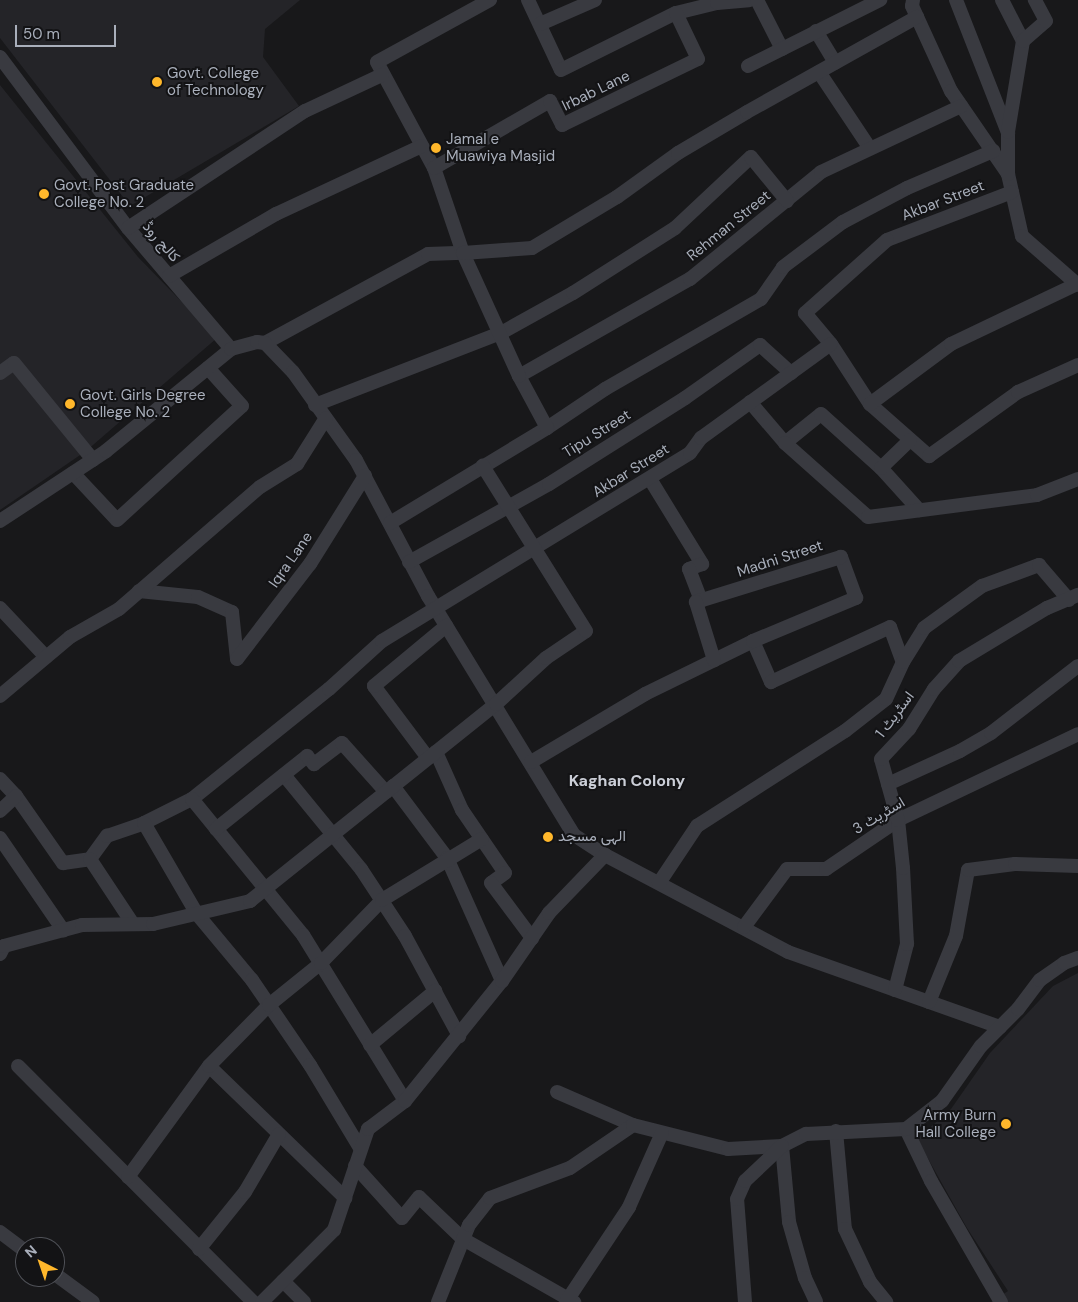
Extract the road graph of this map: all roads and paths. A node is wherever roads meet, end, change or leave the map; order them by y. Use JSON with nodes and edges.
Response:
{"nodes":[{"id":1,"x":490,"y":0,"type":"edge"},
{"id":2,"x":528,"y":0,"type":"edge"},
{"id":3,"x":595,"y":0,"type":"edge"},
{"id":4,"x":748,"y":0,"type":"edge"},
{"id":5,"x":757,"y":0,"type":"edge"},
{"id":6,"x":880,"y":0,"type":"edge"},
{"id":7,"x":913,"y":0,"type":"edge"},
{"id":8,"x":956,"y":0,"type":"edge"},
{"id":9,"x":1002,"y":0,"type":"edge"},
{"id":10,"x":1035,"y":0,"type":"edge"},
{"id":11,"x":676,"y":13,"type":"junction"},
{"id":12,"x":917,"y":17,"type":"junction"},
{"id":13,"x":540,"y":24,"type":"junction"},
{"id":14,"x":816,"y":31,"type":"junction"},
{"id":15,"x":1022,"y":41,"type":"junction"},
{"id":16,"x":782,"y":49,"type":"junction"},
{"id":17,"x":0,"y":57,"type":"edge"},
{"id":18,"x":835,"y":63,"type":"junction"},
{"id":19,"x":748,"y":66,"type":"dead end"},
{"id":20,"x":819,"y":72,"type":"junction"},
{"id":21,"x":382,"y":75,"type":"junction"},
{"id":22,"x":961,"y":106,"type":"junction"},
{"id":23,"x":1008,"y":132,"type":"junction"},
{"id":24,"x":422,"y":146,"type":"junction"},
{"id":25,"x":869,"y":147,"type":"junction"},
{"id":26,"x":992,"y":151,"type":"junction"},
{"id":27,"x":434,"y":168,"type":"junction"},
{"id":28,"x":1008,"y":174,"type":"junction"},
{"id":29,"x":1012,"y":192,"type":"junction"},
{"id":30,"x":787,"y":201,"type":"junction"},
{"id":31,"x":128,"y":228,"type":"junction"},
{"id":32,"x":463,"y":253,"type":"junction"},
{"id":33,"x":169,"y":276,"type":"junction"},
{"id":34,"x":1077,"y":284,"type":"edge"},
{"id":35,"x":500,"y":333,"type":"junction"},
{"id":36,"x":265,"y":343,"type":"junction"},
{"id":37,"x":831,"y":344,"type":"junction"},
{"id":38,"x":231,"y":349,"type":"junction"},
{"id":39,"x":1078,"y":365,"type":"edge"},
{"id":40,"x":208,"y":368,"type":"junction"},
{"id":41,"x":0,"y":373,"type":"edge"},
{"id":42,"x":791,"y":373,"type":"junction"},
{"id":43,"x":519,"y":376,"type":"junction"},
{"id":44,"x":750,"y":402,"type":"junction"},
{"id":45,"x":870,"y":404,"type":"junction"},
{"id":46,"x":315,"y":405,"type":"junction"},
{"id":47,"x":326,"y":418,"type":"junction"},
{"id":48,"x":547,"y":428,"type":"junction"},
{"id":49,"x":910,"y":440,"type":"junction"},
{"id":50,"x":784,"y":443,"type":"junction"},
{"id":51,"x":93,"y":460,"type":"junction"},
{"id":52,"x":484,"y":466,"type":"junction"},
{"id":53,"x":881,"y":468,"type":"junction"},
{"id":54,"x":73,"y":473,"type":"junction"},
{"id":55,"x":365,"y":476,"type":"junction"},
{"id":56,"x":650,"y":478,"type":"junction"},
{"id":57,"x":1078,"y":479,"type":"edge"},
{"id":58,"x":509,"y":506,"type":"junction"},
{"id":59,"x":919,"y":510,"type":"junction"},
{"id":60,"x":0,"y":521,"type":"edge"},
{"id":61,"x":390,"y":522,"type":"junction"},
{"id":62,"x":535,"y":549,"type":"junction"},
{"id":63,"x":410,"y":562,"type":"junction"},
{"id":64,"x":139,"y":590,"type":"junction"},
{"id":65,"x":1075,"y":598,"type":"edge"},
{"id":66,"x":701,"y":601,"type":"junction"},
{"id":67,"x":0,"y":608,"type":"edge"},
{"id":68,"x":435,"y":608,"type":"junction"},
{"id":69,"x":446,"y":626,"type":"junction"},
{"id":70,"x":753,"y":641,"type":"junction"},
{"id":71,"x":46,"y":657,"type":"junction"},
{"id":72,"x":714,"y":660,"type":"junction"},
{"id":73,"x":903,"y":662,"type":"junction"},
{"id":74,"x":1078,"y":666,"type":"edge"},
{"id":75,"x":0,"y":696,"type":"edge"},
{"id":76,"x":496,"y":704,"type":"junction"},
{"id":77,"x":1078,"y":734,"type":"edge"},
{"id":78,"x":432,"y":755,"type":"junction"},
{"id":79,"x":531,"y":762,"type":"junction"},
{"id":80,"x":284,"y":775,"type":"junction"},
{"id":81,"x":0,"y":779,"type":"edge"},
{"id":82,"x":888,"y":784,"type":"junction"},
{"id":83,"x":390,"y":789,"type":"junction"},
{"id":84,"x":16,"y":796,"type":"junction"},
{"id":85,"x":192,"y":799,"type":"junction"},
{"id":86,"x":0,"y":811,"type":"edge"},
{"id":87,"x":898,"y":820,"type":"junction"},
{"id":88,"x":144,"y":823,"type":"junction"},
{"id":89,"x":216,"y":829,"type":"junction"},
{"id":90,"x":334,"y":833,"type":"junction"},
{"id":91,"x":0,"y":838,"type":"edge"},
{"id":92,"x":482,"y":839,"type":"junction"},
{"id":93,"x":605,"y":855,"type":"junction"},
{"id":94,"x":447,"y":858,"type":"junction"},
{"id":95,"x":90,"y":859,"type":"junction"},
{"id":96,"x":1078,"y":866,"type":"edge"},
{"id":97,"x":659,"y":883,"type":"junction"},
{"id":98,"x":265,"y":887,"type":"junction"},
{"id":99,"x":382,"y":900,"type":"junction"},
{"id":100,"x":197,"y":914,"type":"junction"},
{"id":101,"x":133,"y":924,"type":"junction"},
{"id":102,"x":744,"y":927,"type":"junction"},
{"id":103,"x":63,"y":930,"type":"junction"},
{"id":104,"x":532,"y":938,"type":"junction"},
{"id":105,"x":1,"y":947,"type":"edge"},
{"id":106,"x":1078,"y":958,"type":"edge"},
{"id":107,"x":321,"y":963,"type":"junction"},
{"id":108,"x":502,"y":982,"type":"junction"},
{"id":109,"x":896,"y":990,"type":"junction"},
{"id":110,"x":435,"y":991,"type":"junction"},
{"id":111,"x":929,"y":1002,"type":"junction"},
{"id":112,"x":269,"y":1004,"type":"junction"},
{"id":113,"x":1000,"y":1027,"type":"junction"},
{"id":114,"x":459,"y":1036,"type":"junction"},
{"id":115,"x":370,"y":1045,"type":"junction"},
{"id":116,"x":18,"y":1066,"type":"dead end"},
{"id":117,"x":209,"y":1066,"type":"junction"},
{"id":118,"x":557,"y":1092,"type":"dead end"},
{"id":119,"x":405,"y":1101,"type":"junction"},
{"id":120,"x":633,"y":1125,"type":"junction"},
{"id":121,"x":906,"y":1128,"type":"junction"},
{"id":122,"x":836,"y":1131,"type":"junction"},
{"id":123,"x":662,"y":1133,"type":"junction"},
{"id":124,"x":279,"y":1134,"type":"junction"},
{"id":125,"x":782,"y":1146,"type":"junction"},
{"id":126,"x":360,"y":1148,"type":"junction"},
{"id":127,"x":355,"y":1166,"type":"junction"},
{"id":128,"x":128,"y":1178,"type":"junction"},
{"id":129,"x":345,"y":1198,"type":"junction"},
{"id":130,"x":0,"y":1232,"type":"edge"},
{"id":131,"x":463,"y":1238,"type":"junction"},
{"id":132,"x":15,"y":1243,"type":"edge"},
{"id":133,"x":199,"y":1249,"type":"junction"},
{"id":134,"x":65,"y":1281,"type":"edge"},
{"id":135,"x":283,"y":1282,"type":"junction"},
{"id":136,"x":267,"y":1300,"type":"edge"},
{"id":137,"x":570,"y":1301,"type":"edge"},
{"id":138,"x":93,"y":1302,"type":"edge"},
{"id":139,"x":253,"y":1302,"type":"edge"},
{"id":140,"x":304,"y":1302,"type":"edge"},
{"id":141,"x":438,"y":1302,"type":"edge"},
{"id":142,"x":745,"y":1302,"type":"edge"},
{"id":143,"x":816,"y":1302,"type":"edge"},
{"id":144,"x":886,"y":1302,"type":"edge"},
{"id":145,"x":1001,"y":1302,"type":"edge"}],
"edges":[{"from":1,"to":21,"type":"street"},
{"from":2,"to":13,"type":"street"},
{"from":3,"to":13,"type":"street"},
{"from":4,"to":11,"type":"street"},
{"from":5,"to":16,"type":"street"},
{"from":6,"to":14,"type":"street"},
{"from":7,"to":12,"type":"street"},
{"from":8,"to":23,"type":"street"},
{"from":9,"to":15,"type":"street"},
{"from":10,"to":15,"type":"street"},
{"from":11,"to":13,"type":"street"},
{"from":11,"to":27,"type":"street","name":"Irbab Lane"},
{"from":12,"to":18,"type":"street"},
{"from":12,"to":22,"type":"street"},
{"from":14,"to":16,"type":"street"},
{"from":14,"to":18,"type":"street"},
{"from":15,"to":23,"type":"street"},
{"from":16,"to":19,"type":"street"},
{"from":17,"to":31,"type":"street","name":"کالج روڈ"},
{"from":18,"to":20,"type":"street"},
{"from":20,"to":25,"type":"street"},
{"from":20,"to":32,"type":"street"},
{"from":21,"to":24,"type":"street"},
{"from":21,"to":31,"type":"street"},
{"from":22,"to":25,"type":"street","name":"Rehman Street"},
{"from":22,"to":26,"type":"street"},
{"from":23,"to":28,"type":"street"},
{"from":24,"to":27,"type":"street"},
{"from":24,"to":33,"type":"street"},
{"from":25,"to":30,"type":"street","name":"Rehman Street"},
{"from":26,"to":28,"type":"street"},
{"from":26,"to":48,"type":"street"},
{"from":27,"to":32,"type":"street"},
{"from":28,"to":29,"type":"street"},
{"from":29,"to":34,"type":"street"},
{"from":29,"to":37,"type":"street","name":"Akbar Street"},
{"from":30,"to":35,"type":"street"},
{"from":30,"to":43,"type":"street","name":"Rehman Street"},
{"from":31,"to":33,"type":"street","name":"کالج روڈ"},
{"from":32,"to":35,"type":"street"},
{"from":32,"to":36,"type":"street"},
{"from":33,"to":38,"type":"street","name":"کالج روڈ"},
{"from":34,"to":45,"type":"street"},
{"from":35,"to":43,"type":"street"},
{"from":35,"to":46,"type":"street"},
{"from":36,"to":38,"type":"street"},
{"from":36,"to":46,"type":"street"},
{"from":37,"to":42,"type":"street","name":"Akbar Street"},
{"from":37,"to":45,"type":"street","name":"Akbar Street"},
{"from":38,"to":40,"type":"street"},
{"from":39,"to":49,"type":"street","name":"Akbar Street"},
{"from":40,"to":51,"type":"street"},
{"from":40,"to":54,"type":"street"},
{"from":41,"to":51,"type":"street"},
{"from":42,"to":44,"type":"street","name":"Akbar Street"},
{"from":42,"to":58,"type":"street","name":"Tipu Street"},
{"from":43,"to":48,"type":"street"},
{"from":44,"to":50,"type":"street"},
{"from":44,"to":56,"type":"street","name":"Akbar Street"},
{"from":45,"to":49,"type":"street","name":"Akbar Street"},
{"from":46,"to":47,"type":"street"},
{"from":47,"to":55,"type":"street"},
{"from":47,"to":64,"type":"street"},
{"from":48,"to":52,"type":"street"},
{"from":49,"to":53,"type":"street"},
{"from":50,"to":53,"type":"street"},
{"from":50,"to":59,"type":"street"},
{"from":51,"to":54,"type":"street"},
{"from":52,"to":58,"type":"street"},
{"from":52,"to":61,"type":"street"},
{"from":53,"to":59,"type":"street"},
{"from":54,"to":60,"type":"street"},
{"from":55,"to":61,"type":"street"},
{"from":55,"to":64,"type":"street","name":"Iqra Lane"},
{"from":56,"to":62,"type":"street","name":"Akbar Street"},
{"from":56,"to":66,"type":"street"},
{"from":57,"to":59,"type":"street"},
{"from":58,"to":62,"type":"street"},
{"from":58,"to":63,"type":"street","name":"Tipu Street"},
{"from":61,"to":63,"type":"street"},
{"from":62,"to":68,"type":"street","name":"Akbar Street"},
{"from":62,"to":76,"type":"street"},
{"from":63,"to":68,"type":"street"},
{"from":64,"to":71,"type":"street"},
{"from":65,"to":73,"type":"street"},
{"from":65,"to":82,"type":"street","name":"اسٹریٹ 1"},
{"from":66,"to":70,"type":"street","name":"Madni Street"},
{"from":66,"to":72,"type":"street"},
{"from":67,"to":71,"type":"street"},
{"from":68,"to":69,"type":"street"},
{"from":68,"to":85,"type":"street","name":"Akbar Street"},
{"from":69,"to":76,"type":"street"},
{"from":69,"to":78,"type":"street"},
{"from":70,"to":72,"type":"street","name":"Madni Street"},
{"from":70,"to":73,"type":"street"},
{"from":71,"to":75,"type":"street"},
{"from":72,"to":79,"type":"street","name":"Madni Street"},
{"from":73,"to":97,"type":"street"},
{"from":74,"to":82,"type":"street"},
{"from":76,"to":78,"type":"street"},
{"from":76,"to":79,"type":"street"},
{"from":77,"to":87,"type":"street","name":"اسٹریٹ 3"},
{"from":78,"to":83,"type":"street"},
{"from":78,"to":92,"type":"street"},
{"from":79,"to":93,"type":"street"},
{"from":80,"to":83,"type":"street"},
{"from":80,"to":89,"type":"street"},
{"from":80,"to":90,"type":"street"},
{"from":81,"to":84,"type":"street"},
{"from":82,"to":87,"type":"street","name":"اسٹریٹ 1"},
{"from":83,"to":90,"type":"street"},
{"from":83,"to":94,"type":"street"},
{"from":84,"to":86,"type":"street"},
{"from":84,"to":95,"type":"street"},
{"from":85,"to":88,"type":"street","name":"Akbar Street"},
{"from":85,"to":89,"type":"street"},
{"from":87,"to":102,"type":"street","name":"اسٹریٹ 3"},
{"from":87,"to":109,"type":"street","name":"اسٹریٹ 1"},
{"from":88,"to":95,"type":"street","name":"Akbar Street"},
{"from":88,"to":100,"type":"street"},
{"from":89,"to":98,"type":"street"},
{"from":90,"to":98,"type":"street"},
{"from":90,"to":99,"type":"street"},
{"from":91,"to":103,"type":"street"},
{"from":92,"to":94,"type":"street"},
{"from":92,"to":104,"type":"street"},
{"from":93,"to":97,"type":"street"},
{"from":93,"to":104,"type":"street"},
{"from":94,"to":99,"type":"street"},
{"from":94,"to":108,"type":"street"},
{"from":95,"to":101,"type":"street"},
{"from":96,"to":111,"type":"street"},
{"from":97,"to":102,"type":"street"},
{"from":98,"to":100,"type":"street"},
{"from":98,"to":107,"type":"street"},
{"from":99,"to":107,"type":"street"},
{"from":99,"to":110,"type":"street"},
{"from":100,"to":101,"type":"street"},
{"from":100,"to":112,"type":"street"},
{"from":101,"to":103,"type":"street"},
{"from":102,"to":109,"type":"street"},
{"from":103,"to":105,"type":"street"},
{"from":104,"to":108,"type":"street"},
{"from":106,"to":113,"type":"street"},
{"from":107,"to":112,"type":"street"},
{"from":107,"to":115,"type":"street"},
{"from":108,"to":114,"type":"street"},
{"from":109,"to":111,"type":"street"},
{"from":110,"to":114,"type":"street"},
{"from":110,"to":115,"type":"street"},
{"from":111,"to":113,"type":"street"},
{"from":112,"to":117,"type":"street"},
{"from":112,"to":126,"type":"street"},
{"from":113,"to":121,"type":"street"},
{"from":114,"to":119,"type":"street"},
{"from":115,"to":119,"type":"street"},
{"from":116,"to":128,"type":"street"},
{"from":117,"to":124,"type":"street"},
{"from":117,"to":128,"type":"street"},
{"from":118,"to":120,"type":"street"},
{"from":119,"to":126,"type":"street"},
{"from":120,"to":123,"type":"street"},
{"from":120,"to":131,"type":"street"},
{"from":121,"to":122,"type":"street"},
{"from":121,"to":145,"type":"street"},
{"from":122,"to":125,"type":"street"},
{"from":122,"to":144,"type":"street"},
{"from":123,"to":125,"type":"street"},
{"from":123,"to":137,"type":"street"},
{"from":124,"to":129,"type":"street"},
{"from":124,"to":133,"type":"street"},
{"from":125,"to":142,"type":"street"},
{"from":125,"to":143,"type":"street"},
{"from":126,"to":127,"type":"street"},
{"from":127,"to":129,"type":"street"},
{"from":127,"to":131,"type":"street"},
{"from":128,"to":133,"type":"street"},
{"from":129,"to":135,"type":"street"},
{"from":130,"to":132,"type":"street"},
{"from":131,"to":137,"type":"street"},
{"from":131,"to":141,"type":"street"},
{"from":133,"to":139,"type":"street"},
{"from":134,"to":138,"type":"street"},
{"from":135,"to":136,"type":"street"},
{"from":135,"to":140,"type":"street"}]}
